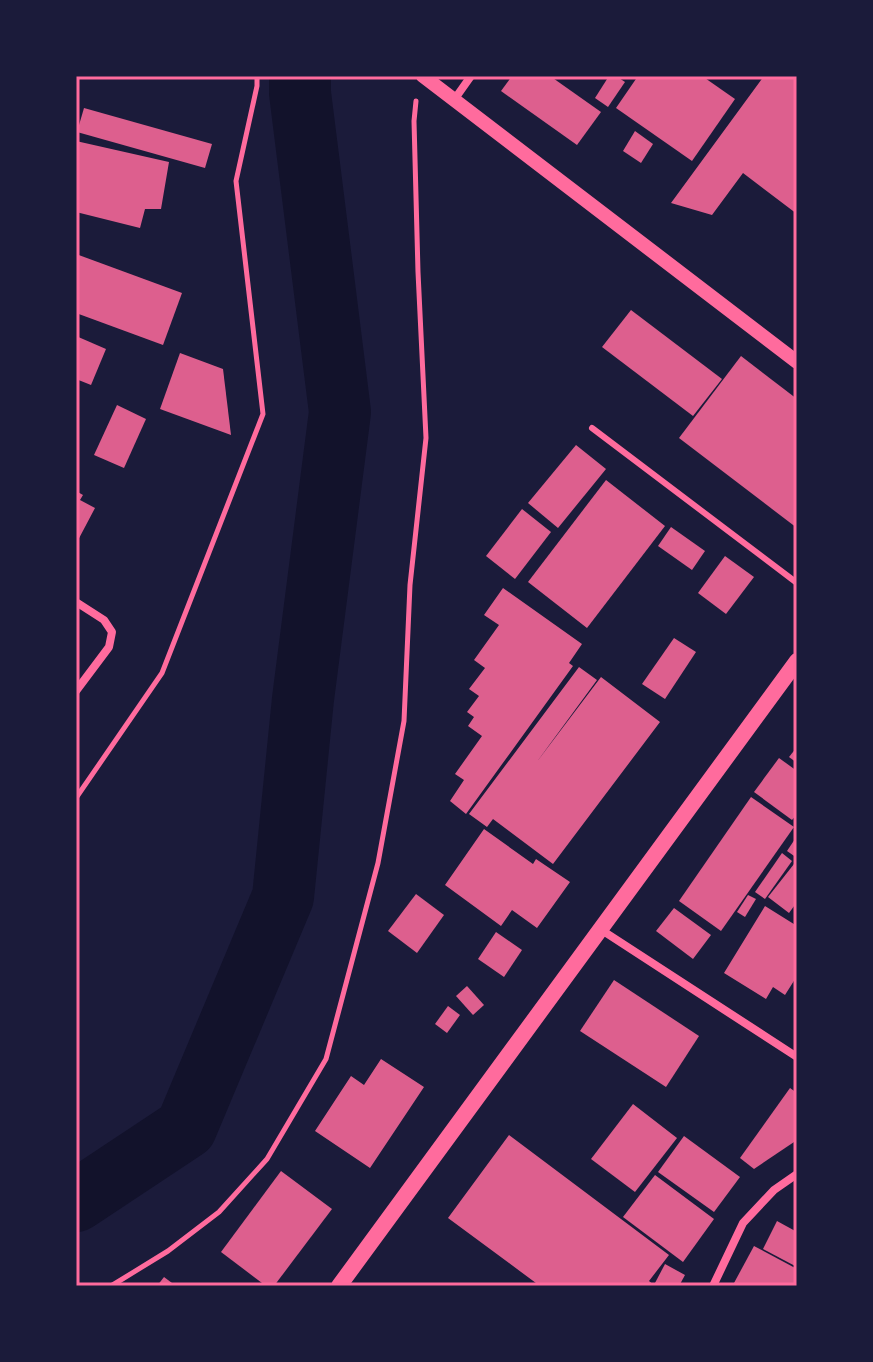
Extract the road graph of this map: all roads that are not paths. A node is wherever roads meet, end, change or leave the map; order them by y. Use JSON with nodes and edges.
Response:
{"nodes":[{"id":1,"x":423,"y":76,"type":"edge"},
{"id":2,"x":471,"y":76,"type":"edge"},
{"id":3,"x":454,"y":100,"type":"junction"},
{"id":4,"x":797,"y":362,"type":"edge"},
{"id":5,"x":592,"y":428,"type":"dead end"},
{"id":6,"x":797,"y":583,"type":"edge"},
{"id":7,"x":76,"y":602,"type":"edge"},
{"id":8,"x":797,"y":661,"type":"edge"},
{"id":9,"x":76,"y":691,"type":"edge"},
{"id":10,"x":600,"y":929,"type":"junction"},
{"id":11,"x":797,"y":1057,"type":"edge"},
{"id":12,"x":797,"y":1174,"type":"edge"},
{"id":13,"x":339,"y":1286,"type":"edge"},
{"id":14,"x":713,"y":1286,"type":"edge"}],
"edges":[{"from":1,"to":3,"type":"street"},
{"from":2,"to":3,"type":"street"},
{"from":3,"to":4,"type":"street"},
{"from":5,"to":6,"type":"lane"},
{"from":7,"to":9,"type":"street"},
{"from":8,"to":10,"type":"main road"},
{"from":10,"to":11,"type":"street"},
{"from":10,"to":13,"type":"main road"},
{"from":12,"to":14,"type":"street"}]}
